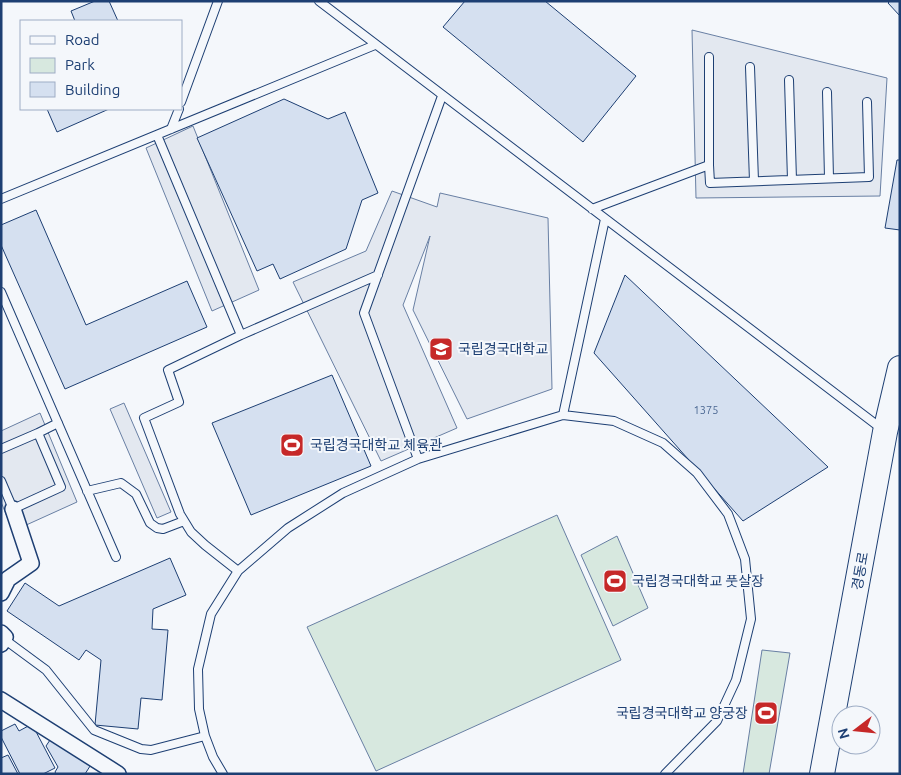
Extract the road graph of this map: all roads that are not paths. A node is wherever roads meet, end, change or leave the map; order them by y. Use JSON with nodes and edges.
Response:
{"nodes":[{"id":1,"x":218,"y":1,"type":"edge"},
{"id":2,"x":319,"y":1,"type":"edge"},
{"id":3,"x":375,"y":45,"type":"junction"},
{"id":4,"x":708,"y":57,"type":"dead end"},
{"id":5,"x":750,"y":67,"type":"dead end"},
{"id":6,"x":789,"y":80,"type":"dead end"},
{"id":7,"x":828,"y":92,"type":"dead end"},
{"id":8,"x":442,"y":96,"type":"junction"},
{"id":9,"x":182,"y":99,"type":"edge"},
{"id":10,"x":867,"y":102,"type":"dead end"},
{"id":11,"x":179,"y":110,"type":"edge"},
{"id":12,"x":171,"y":129,"type":"junction"},
{"id":13,"x":157,"y":135,"type":"junction"},
{"id":14,"x":709,"y":165,"type":"junction"},
{"id":15,"x":829,"y":178,"type":"junction"},
{"id":16,"x":792,"y":180,"type":"junction"},
{"id":17,"x":754,"y":181,"type":"junction"},
{"id":18,"x":1,"y":199,"type":"edge"},
{"id":19,"x":592,"y":209,"type":"junction"},
{"id":20,"x":605,"y":219,"type":"junction"},
{"id":21,"x":378,"y":275,"type":"junction"},
{"id":22,"x":1,"y":292,"type":"edge"},
{"id":23,"x":241,"y":334,"type":"junction"},
{"id":24,"x":900,"y":368,"type":"edge"},
{"id":25,"x":564,"y":416,"type":"junction"},
{"id":26,"x":58,"y":423,"type":"junction"},
{"id":27,"x":885,"y":432,"type":"junction"},
{"id":28,"x":38,"y":433,"type":"junction"},
{"id":29,"x":1,"y":450,"type":"edge"},
{"id":30,"x":418,"y":459,"type":"junction"},
{"id":31,"x":1,"y":481,"type":"edge"},
{"id":32,"x":87,"y":492,"type":"junction"},
{"id":33,"x":13,"y":509,"type":"junction"},
{"id":34,"x":184,"y":521,"type":"junction"},
{"id":35,"x":116,"y":557,"type":"dead end"},
{"id":36,"x":238,"y":571,"type":"junction"},
{"id":37,"x":1,"y":593,"type":"edge"},
{"id":38,"x":2,"y":638,"type":"edge"},
{"id":39,"x":1,"y":700,"type":"edge"},
{"id":40,"x":205,"y":736,"type":"junction"},
{"id":41,"x":118,"y":774,"type":"edge"},
{"id":42,"x":223,"y":774,"type":"edge"},
{"id":43,"x":665,"y":774,"type":"edge"},
{"id":44,"x":822,"y":774,"type":"edge"}],
"edges":[{"from":1,"to":9,"type":"lane"},
{"from":2,"to":3,"type":"lane"},
{"from":3,"to":8,"type":"lane"},
{"from":3,"to":12,"type":"lane"},
{"from":4,"to":14,"type":"lane"},
{"from":5,"to":17,"type":"lane"},
{"from":6,"to":16,"type":"lane"},
{"from":7,"to":15,"type":"lane"},
{"from":8,"to":19,"type":"lane"},
{"from":8,"to":21,"type":"lane"},
{"from":10,"to":15,"type":"lane"},
{"from":11,"to":12,"type":"lane"},
{"from":12,"to":13,"type":"lane"},
{"from":13,"to":18,"type":"lane"},
{"from":13,"to":23,"type":"lane"},
{"from":14,"to":17,"type":"lane"},
{"from":14,"to":19,"type":"lane"},
{"from":15,"to":16,"type":"lane"},
{"from":16,"to":17,"type":"lane"},
{"from":19,"to":20,"type":"lane"},
{"from":20,"to":25,"type":"lane"},
{"from":20,"to":27,"type":"lane"},
{"from":21,"to":23,"type":"lane"},
{"from":21,"to":30,"type":"lane"},
{"from":22,"to":26,"type":"lane"},
{"from":23,"to":34,"type":"lane"},
{"from":24,"to":27,"type":"main road","name":"경동로"},
{"from":25,"to":30,"type":"lane"},
{"from":25,"to":43,"type":"lane"},
{"from":26,"to":28,"type":"lane"},
{"from":26,"to":32,"type":"lane"},
{"from":27,"to":44,"type":"main road","name":"경동로"},
{"from":28,"to":29,"type":"lane"},
{"from":28,"to":33,"type":"lane"},
{"from":30,"to":36,"type":"lane"},
{"from":31,"to":33,"type":"lane"},
{"from":32,"to":34,"type":"lane"},
{"from":32,"to":35,"type":"lane"},
{"from":33,"to":37,"type":"street"},
{"from":34,"to":36,"type":"lane"},
{"from":36,"to":40,"type":"lane"},
{"from":38,"to":40,"type":"lane"},
{"from":39,"to":41,"type":"street"},
{"from":40,"to":42,"type":"lane"}]}
